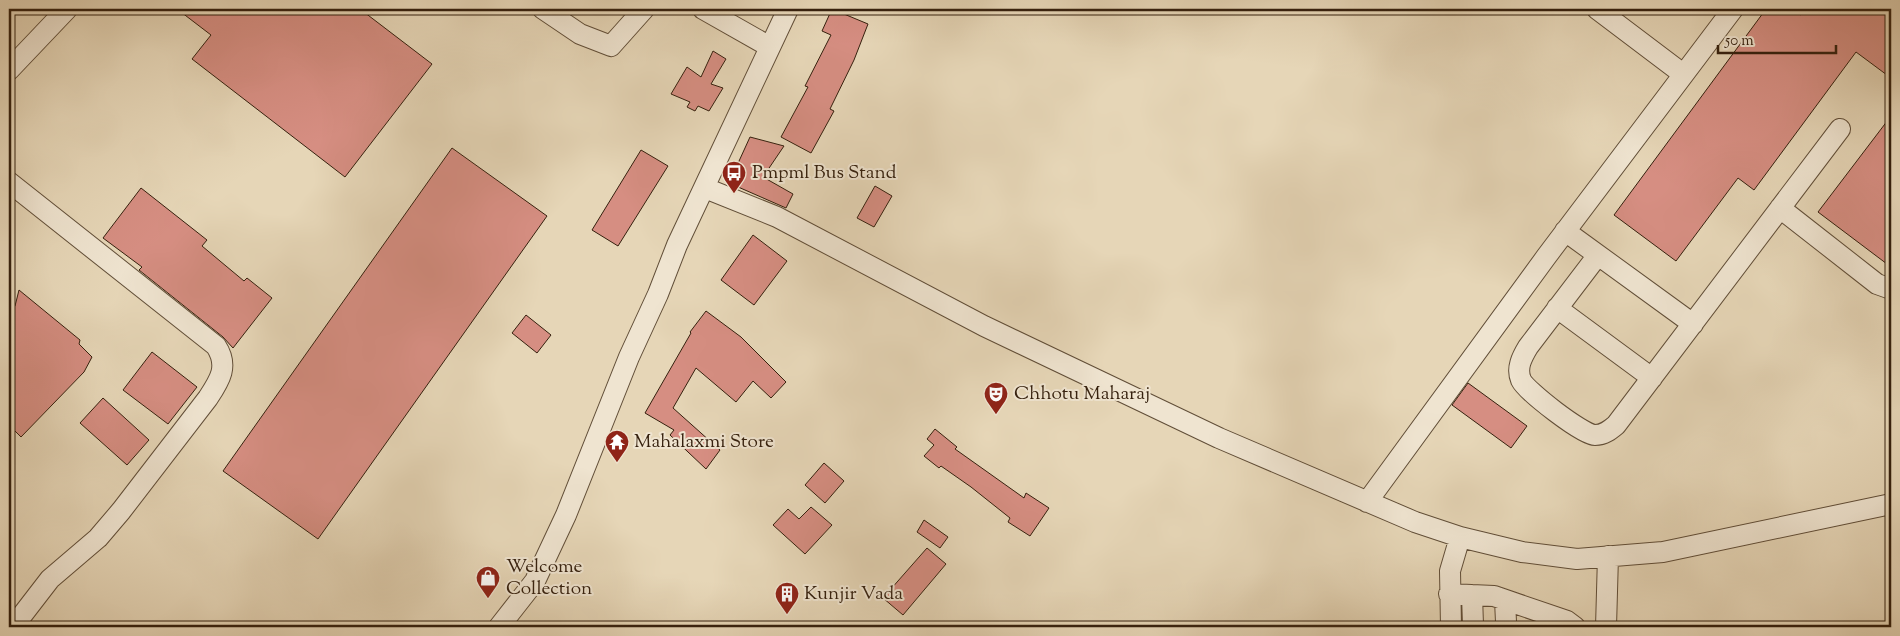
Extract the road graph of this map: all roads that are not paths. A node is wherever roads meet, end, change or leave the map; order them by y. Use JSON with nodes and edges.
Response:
{"nodes":[{"id":1,"x":67,"y":9,"type":"edge"},
{"id":2,"x":543,"y":9,"type":"edge"},
{"id":3,"x":644,"y":9,"type":"edge"},
{"id":4,"x":703,"y":9,"type":"edge"},
{"id":5,"x":788,"y":9,"type":"edge"},
{"id":6,"x":1596,"y":9,"type":"edge"},
{"id":7,"x":1733,"y":9,"type":"edge"},
{"id":8,"x":770,"y":46,"type":"junction"},
{"id":9,"x":9,"y":70,"type":"edge"},
{"id":10,"x":1683,"y":74,"type":"junction"},
{"id":11,"x":1840,"y":129,"type":"dead end"},
{"id":12,"x":9,"y":182,"type":"edge"},
{"id":13,"x":704,"y":188,"type":"junction"},
{"id":14,"x":1780,"y":208,"type":"junction"},
{"id":15,"x":1565,"y":231,"type":"junction"},
{"id":16,"x":1598,"y":255,"type":"junction"},
{"id":17,"x":1891,"y":289,"type":"edge"},
{"id":18,"x":1557,"y":308,"type":"junction"},
{"id":19,"x":1693,"y":324,"type":"junction"},
{"id":20,"x":1652,"y":378,"type":"junction"},
{"id":21,"x":1367,"y":502,"type":"junction"},
{"id":22,"x":1891,"y":504,"type":"edge"},
{"id":23,"x":1460,"y":537,"type":"junction"},
{"id":24,"x":1608,"y":556,"type":"junction"},
{"id":25,"x":1449,"y":594,"type":"junction"},
{"id":26,"x":1472,"y":595,"type":"junction"},
{"id":27,"x":1505,"y":600,"type":"junction"},
{"id":28,"x":1506,"y":622,"type":"dead end"},
{"id":29,"x":1474,"y":625,"type":"dead end"},
{"id":30,"x":13,"y":627,"type":"edge"},
{"id":31,"x":499,"y":627,"type":"edge"},
{"id":32,"x":1451,"y":627,"type":"edge"},
{"id":33,"x":1575,"y":627,"type":"edge"},
{"id":34,"x":1606,"y":627,"type":"edge"}],
"edges":[{"from":1,"to":9,"type":"street"},
{"from":2,"to":3,"type":"street"},
{"from":4,"to":8,"type":"street"},
{"from":5,"to":8,"type":"street"},
{"from":6,"to":10,"type":"street"},
{"from":7,"to":10,"type":"street"},
{"from":8,"to":13,"type":"street"},
{"from":10,"to":15,"type":"street"},
{"from":11,"to":14,"type":"street"},
{"from":12,"to":30,"type":"street"},
{"from":13,"to":21,"type":"street"},
{"from":13,"to":31,"type":"street"},
{"from":14,"to":17,"type":"street"},
{"from":14,"to":19,"type":"street"},
{"from":15,"to":16,"type":"street"},
{"from":15,"to":21,"type":"street"},
{"from":16,"to":18,"type":"street"},
{"from":16,"to":19,"type":"street"},
{"from":18,"to":20,"type":"street"},
{"from":18,"to":20,"type":"street"},
{"from":19,"to":20,"type":"street"},
{"from":21,"to":23,"type":"street"},
{"from":22,"to":24,"type":"street"},
{"from":23,"to":24,"type":"street"},
{"from":23,"to":25,"type":"street"},
{"from":24,"to":34,"type":"street"},
{"from":25,"to":26,"type":"street"},
{"from":25,"to":32,"type":"street"},
{"from":26,"to":27,"type":"street"},
{"from":26,"to":29,"type":"street"},
{"from":27,"to":28,"type":"street"},
{"from":27,"to":33,"type":"street"}]}
